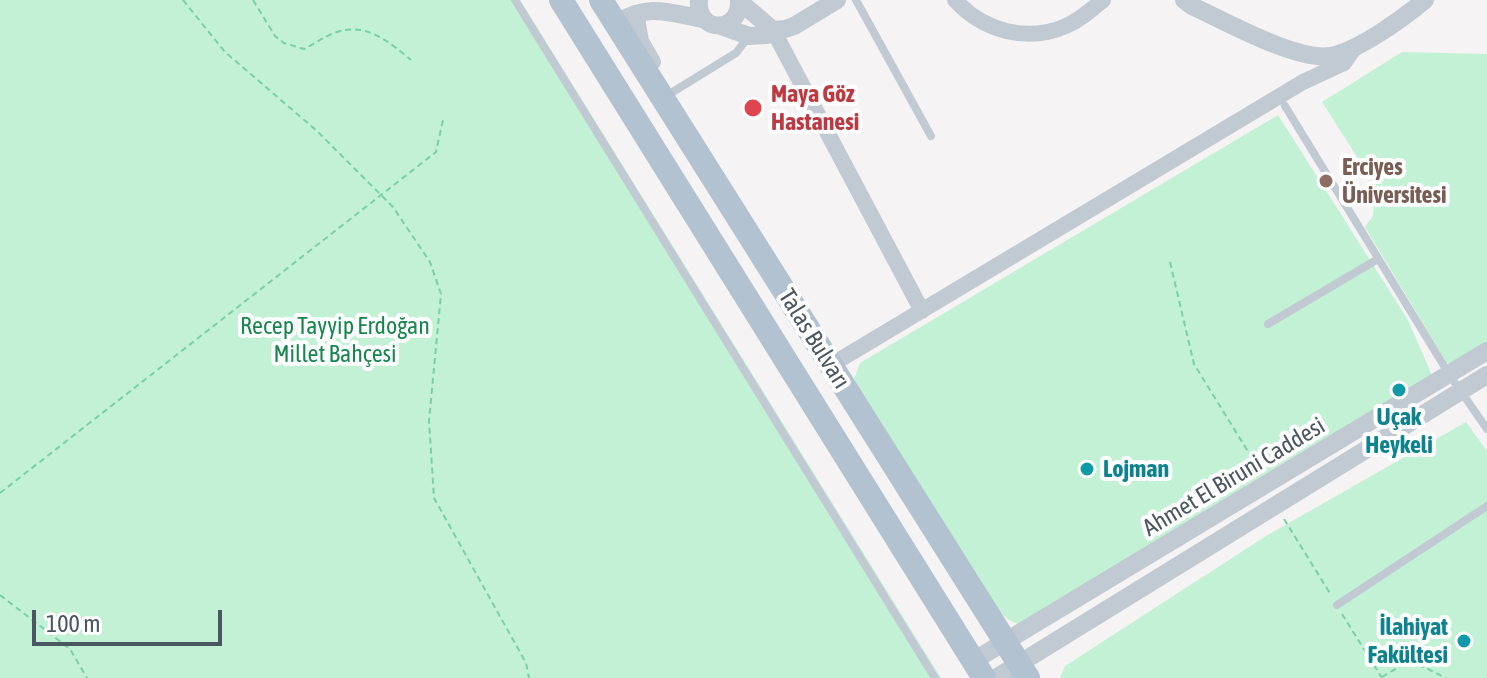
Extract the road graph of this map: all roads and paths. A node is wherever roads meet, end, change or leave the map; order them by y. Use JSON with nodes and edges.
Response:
{"nodes":[{"id":1,"x":183,"y":0,"type":"edge"},
{"id":2,"x":253,"y":0,"type":"edge"},
{"id":3,"x":515,"y":0,"type":"edge"},
{"id":4,"x":546,"y":0,"type":"edge"},
{"id":5,"x":561,"y":0,"type":"edge"},
{"id":6,"x":699,"y":0,"type":"edge"},
{"id":7,"x":837,"y":0,"type":"edge"},
{"id":8,"x":856,"y":0,"type":"edge"},
{"id":9,"x":955,"y":0,"type":"edge"},
{"id":10,"x":1103,"y":0,"type":"edge"},
{"id":11,"x":1166,"y":0,"type":"edge"},
{"id":12,"x":1425,"y":0,"type":"edge"},
{"id":13,"x":739,"y":1,"type":"edge"},
{"id":14,"x":1188,"y":3,"type":"edge"},
{"id":15,"x":613,"y":8,"type":"edge"},
{"id":16,"x":703,"y":19,"type":"junction"},
{"id":17,"x":721,"y":26,"type":"junction"},
{"id":18,"x":773,"y":30,"type":"junction"},
{"id":19,"x":749,"y":36,"type":"junction"},
{"id":20,"x":1355,"y":47,"type":"junction"},
{"id":21,"x":411,"y":60,"type":"dead end"},
{"id":22,"x":671,"y":93,"type":"junction"},
{"id":23,"x":1285,"y":106,"type":"dead end"},
{"id":24,"x":443,"y":120,"type":"dead end"},
{"id":25,"x":931,"y":136,"type":"dead end"},
{"id":26,"x":721,"y":191,"type":"junction"},
{"id":27,"x":381,"y":195,"type":"junction"},
{"id":28,"x":1378,"y":259,"type":"junction"},
{"id":29,"x":1170,"y":262,"type":"dead end"},
{"id":30,"x":922,"y":311,"type":"junction"},
{"id":31,"x":1268,"y":324,"type":"dead end"},
{"id":32,"x":1487,"y":351,"type":"edge"},
{"id":33,"x":831,"y":365,"type":"junction"},
{"id":34,"x":1449,"y":374,"type":"junction"},
{"id":35,"x":1487,"y":375,"type":"edge"},
{"id":36,"x":1460,"y":391,"type":"junction"},
{"id":37,"x":1381,"y":416,"type":"junction"},
{"id":38,"x":1487,"y":429,"type":"edge"},
{"id":39,"x":1391,"y":433,"type":"junction"},
{"id":40,"x":1268,"y":484,"type":"junction"},
{"id":41,"x":0,"y":493,"type":"edge"},
{"id":42,"x":1275,"y":505,"type":"junction"},
{"id":43,"x":1487,"y":506,"type":"edge"},
{"id":44,"x":0,"y":595,"type":"edge"},
{"id":45,"x":1337,"y":605,"type":"junction"},
{"id":46,"x":1006,"y":642,"type":"junction"},
{"id":47,"x":1024,"y":671,"type":"edge"},
{"id":48,"x":975,"y":672,"type":"edge"},
{"id":49,"x":87,"y":678,"type":"edge"},
{"id":50,"x":529,"y":678,"type":"edge"},
{"id":51,"x":935,"y":678,"type":"edge"},
{"id":52,"x":996,"y":678,"type":"edge"},
{"id":53,"x":1382,"y":678,"type":"edge"},
{"id":54,"x":1446,"y":678,"type":"edge"}],
"edges":[{"from":1,"to":27,"type":"path"},
{"from":2,"to":21,"type":"path"},
{"from":3,"to":51,"type":"lane"},
{"from":4,"to":48,"type":"main road"},
{"from":5,"to":48,"type":"main road","name":"Talas Bulvarı"},
{"from":6,"to":16,"type":"street"},
{"from":7,"to":18,"type":"street"},
{"from":8,"to":25,"type":"lane"},
{"from":9,"to":10,"type":"street"},
{"from":11,"to":14,"type":"street"},
{"from":12,"to":20,"type":"street"},
{"from":13,"to":17,"type":"street"},
{"from":13,"to":18,"type":"street"},
{"from":14,"to":20,"type":"street"},
{"from":15,"to":16,"type":"street"},
{"from":15,"to":22,"type":"street"},
{"from":15,"to":26,"type":"main road","name":"Talas Bulvarı"},
{"from":16,"to":17,"type":"street"},
{"from":17,"to":19,"type":"street"},
{"from":18,"to":19,"type":"street"},
{"from":18,"to":30,"type":"street"},
{"from":19,"to":22,"type":"lane"},
{"from":20,"to":30,"type":"street"},
{"from":22,"to":26,"type":"street"},
{"from":23,"to":28,"type":"lane"},
{"from":24,"to":27,"type":"path"},
{"from":26,"to":33,"type":"main road","name":"Talas Bulvarı"},
{"from":27,"to":41,"type":"path"},
{"from":27,"to":50,"type":"path"},
{"from":28,"to":31,"type":"lane"},
{"from":28,"to":34,"type":"lane"},
{"from":29,"to":40,"type":"path"},
{"from":30,"to":33,"type":"street"},
{"from":32,"to":34,"type":"street","name":"Ahmet El Biruni Caddesi"},
{"from":33,"to":46,"type":"main road","name":"Talas Bulvarı"},
{"from":34,"to":36,"type":"lane"},
{"from":34,"to":37,"type":"street","name":"Ahmet El Biruni Caddesi"},
{"from":35,"to":36,"type":"street","name":"Ahmet El Biruni Caddesi"},
{"from":36,"to":38,"type":"lane"},
{"from":36,"to":39,"type":"street","name":"Ahmet El Biruni Caddesi"},
{"from":37,"to":39,"type":"street"},
{"from":37,"to":40,"type":"street","name":"Ahmet El Biruni Caddesi"},
{"from":39,"to":42,"type":"street","name":"Ahmet El Biruni Caddesi"},
{"from":40,"to":46,"type":"street","name":"Ahmet El Biruni Caddesi"},
{"from":42,"to":45,"type":"path"},
{"from":42,"to":47,"type":"street","name":"Ahmet El Biruni Caddesi"},
{"from":43,"to":45,"type":"lane"},
{"from":44,"to":49,"type":"path"},
{"from":45,"to":53,"type":"path"},
{"from":46,"to":47,"type":"main road","name":"Talas Bulvarı"},
{"from":46,"to":48,"type":"street","name":"Ahmet El Biruni Caddesi"},
{"from":47,"to":52,"type":"street","name":"Ahmet El Biruni Caddesi"},
{"from":53,"to":54,"type":"path"}]}
